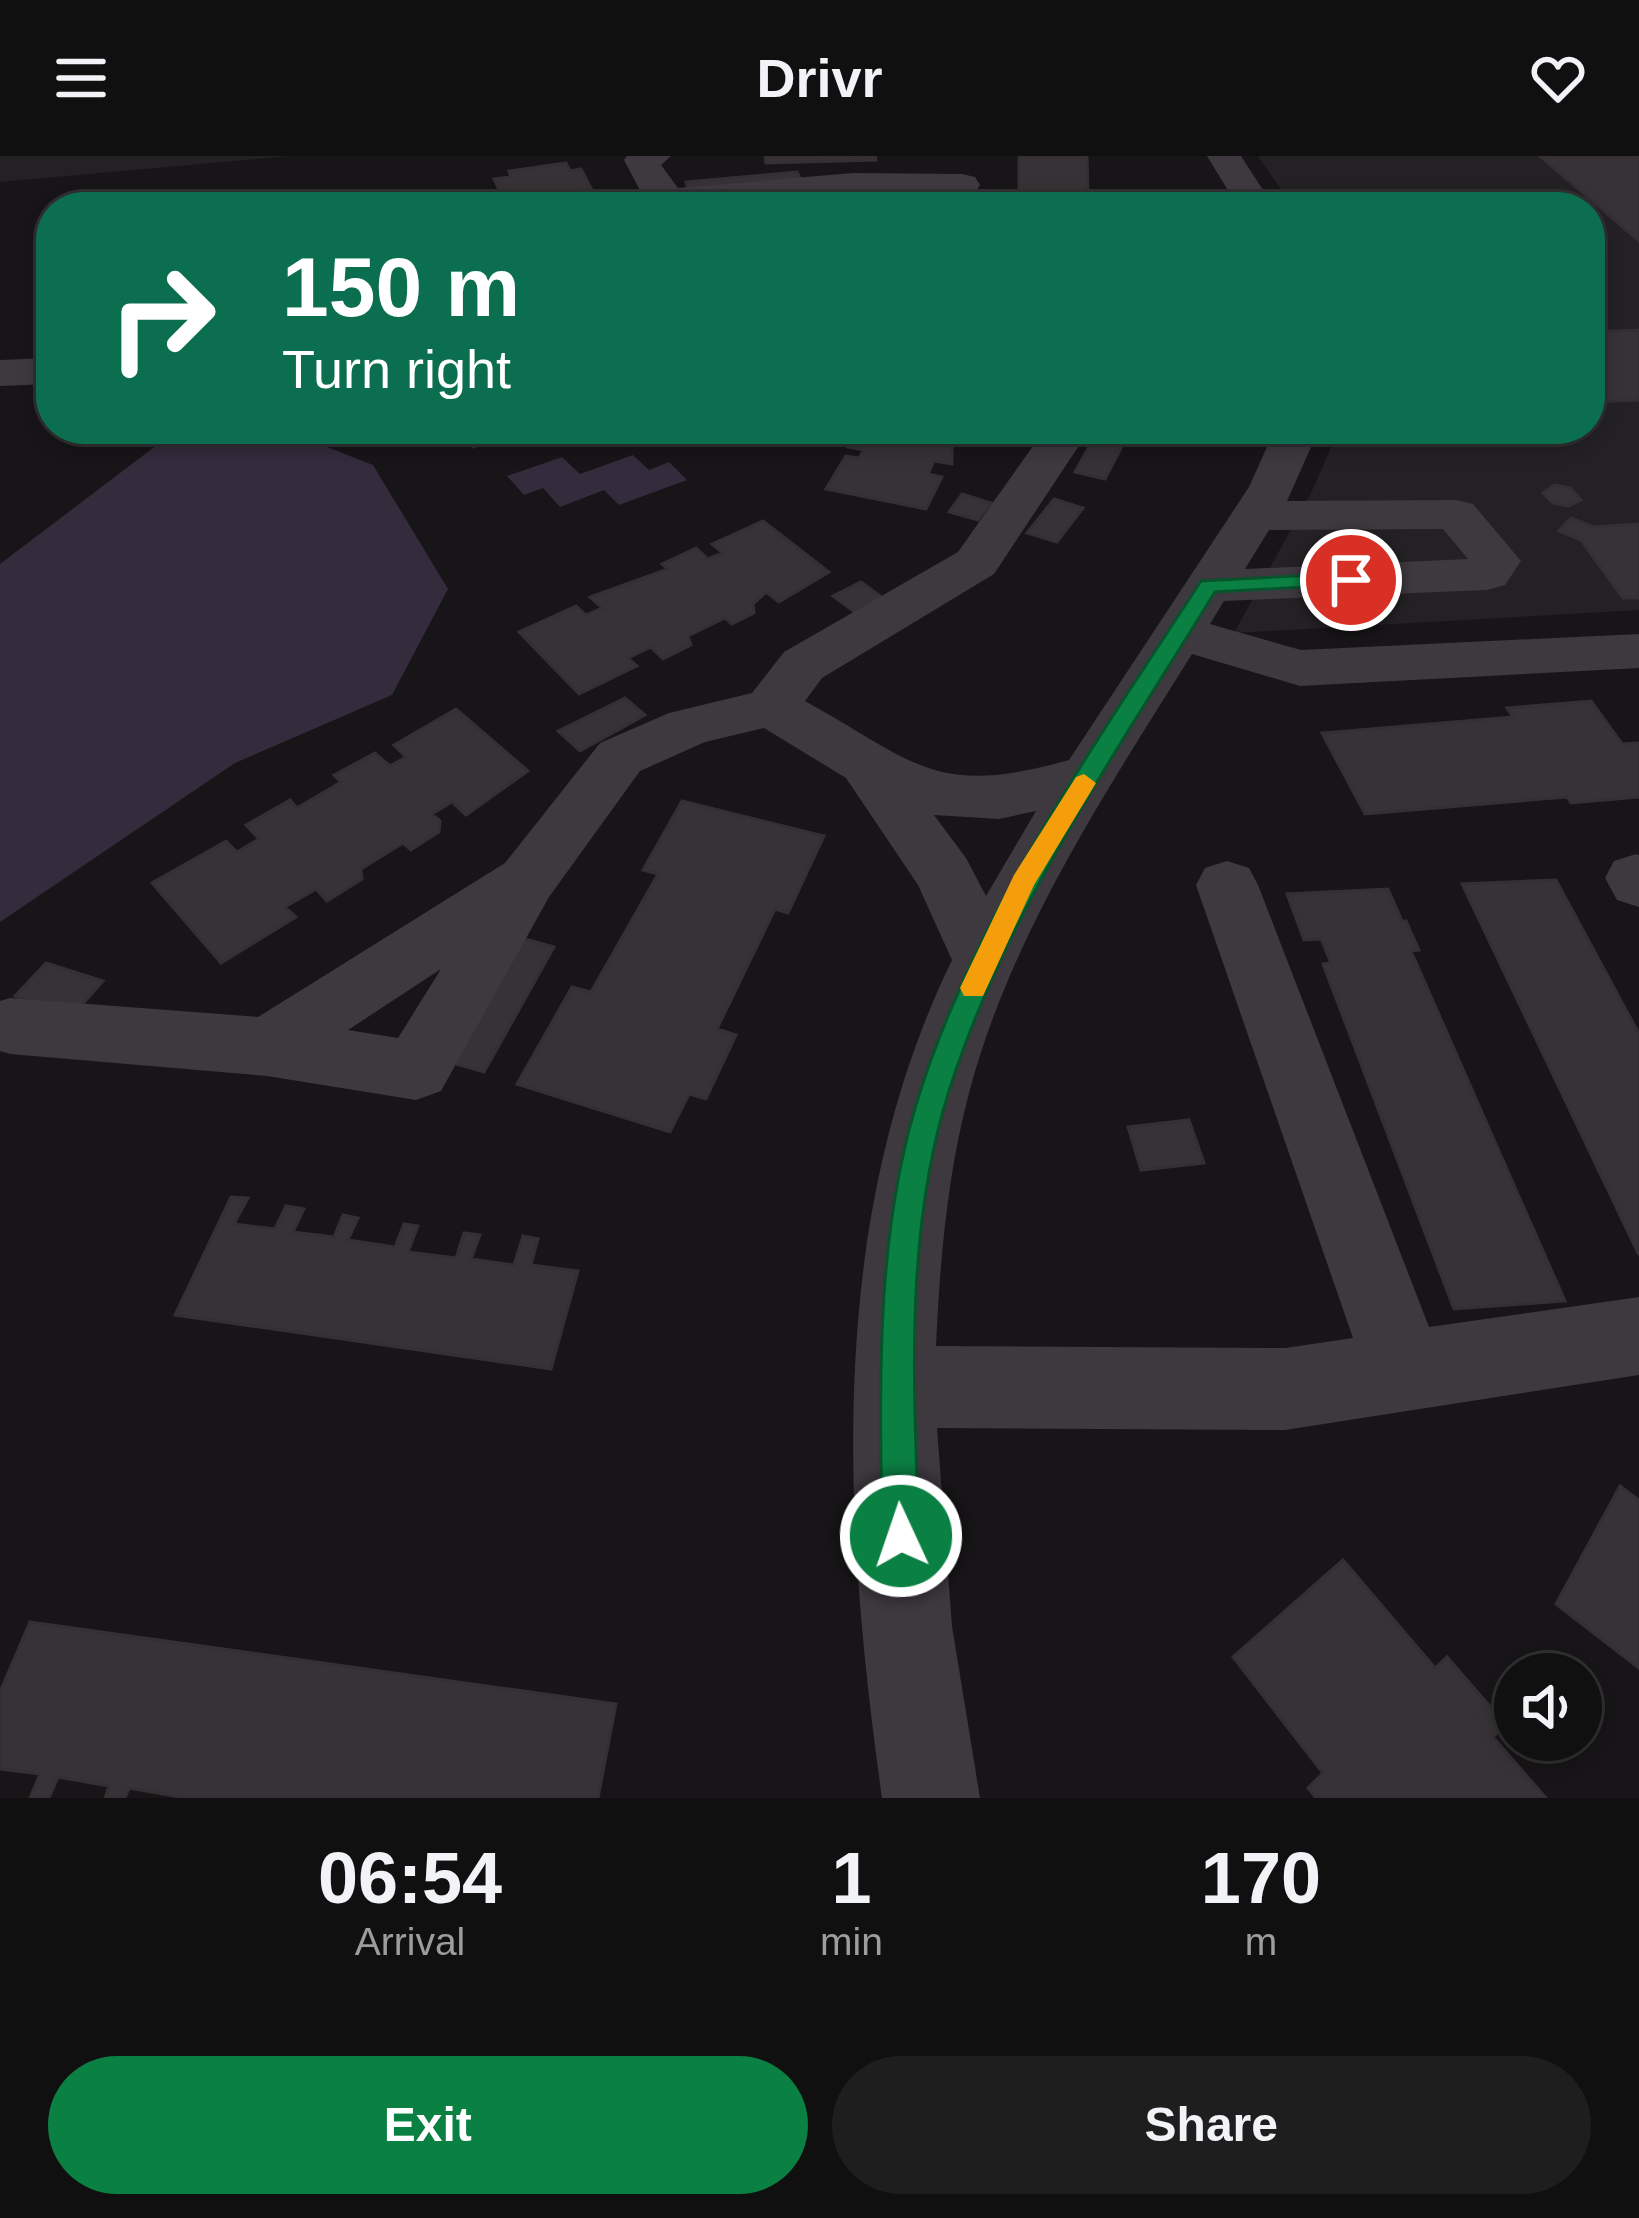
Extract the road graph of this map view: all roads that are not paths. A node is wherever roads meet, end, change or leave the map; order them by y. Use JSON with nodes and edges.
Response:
{"nodes":[{"id":1,"x":654,"y":156,"type":"edge"},
{"id":2,"x":1224,"y":156,"type":"edge"},
{"id":3,"x":968,"y":183,"type":"edge"},
{"id":4,"x":663,"y":192,"type":"edge"},
{"id":5,"x":762,"y":192,"type":"edge"},
{"id":6,"x":1247,"y":192,"type":"edge"},
{"id":7,"x":36,"y":372,"type":"edge"},
{"id":8,"x":0,"y":373,"type":"edge"},
{"id":9,"x":1058,"y":444,"type":"edge"},
{"id":10,"x":1291,"y":444,"type":"edge"},
{"id":11,"x":1253,"y":516,"type":"junction"},
{"id":12,"x":1209,"y":586,"type":"junction"},
{"id":13,"x":1178,"y":632,"type":"junction"},
{"id":14,"x":1639,"y":651,"type":"edge"},
{"id":15,"x":771,"y":707,"type":"junction"},
{"id":16,"x":867,"y":765,"type":"junction"},
{"id":17,"x":1089,"y":775,"type":"junction"},
{"id":18,"x":527,"y":880,"type":"junction"},
{"id":19,"x":1227,"y":885,"type":"dead end"},
{"id":20,"x":985,"y":962,"type":"junction"},
{"id":21,"x":10,"y":1026,"type":"dead end"},
{"id":22,"x":267,"y":1046,"type":"junction"},
{"id":23,"x":1639,"y":1336,"type":"edge"},
{"id":24,"x":1405,"y":1371,"type":"junction"},
{"id":25,"x":898,"y":1387,"type":"junction"},
{"id":26,"x":931,"y":1798,"type":"edge"}],
"edges":[{"from":1,"to":4,"type":"street"},
{"from":2,"to":6,"type":"street"},
{"from":3,"to":5,"type":"street"},
{"from":7,"to":8,"type":"street"},
{"from":9,"to":15,"type":"street"},
{"from":10,"to":11,"type":"street"},
{"from":11,"to":12,"type":"street"},
{"from":11,"to":12,"type":"street"},
{"from":12,"to":13,"type":"street"},
{"from":13,"to":14,"type":"street"},
{"from":13,"to":17,"type":"street"},
{"from":15,"to":16,"type":"street"},
{"from":15,"to":18,"type":"street"},
{"from":16,"to":17,"type":"street"},
{"from":16,"to":20,"type":"street"},
{"from":17,"to":20,"type":"street"},
{"from":18,"to":22,"type":"street"},
{"from":18,"to":22,"type":"street"},
{"from":19,"to":24,"type":"street"},
{"from":20,"to":25,"type":"street"},
{"from":21,"to":22,"type":"street"},
{"from":23,"to":24,"type":"street"},
{"from":24,"to":25,"type":"street"},
{"from":25,"to":26,"type":"street"}]}
